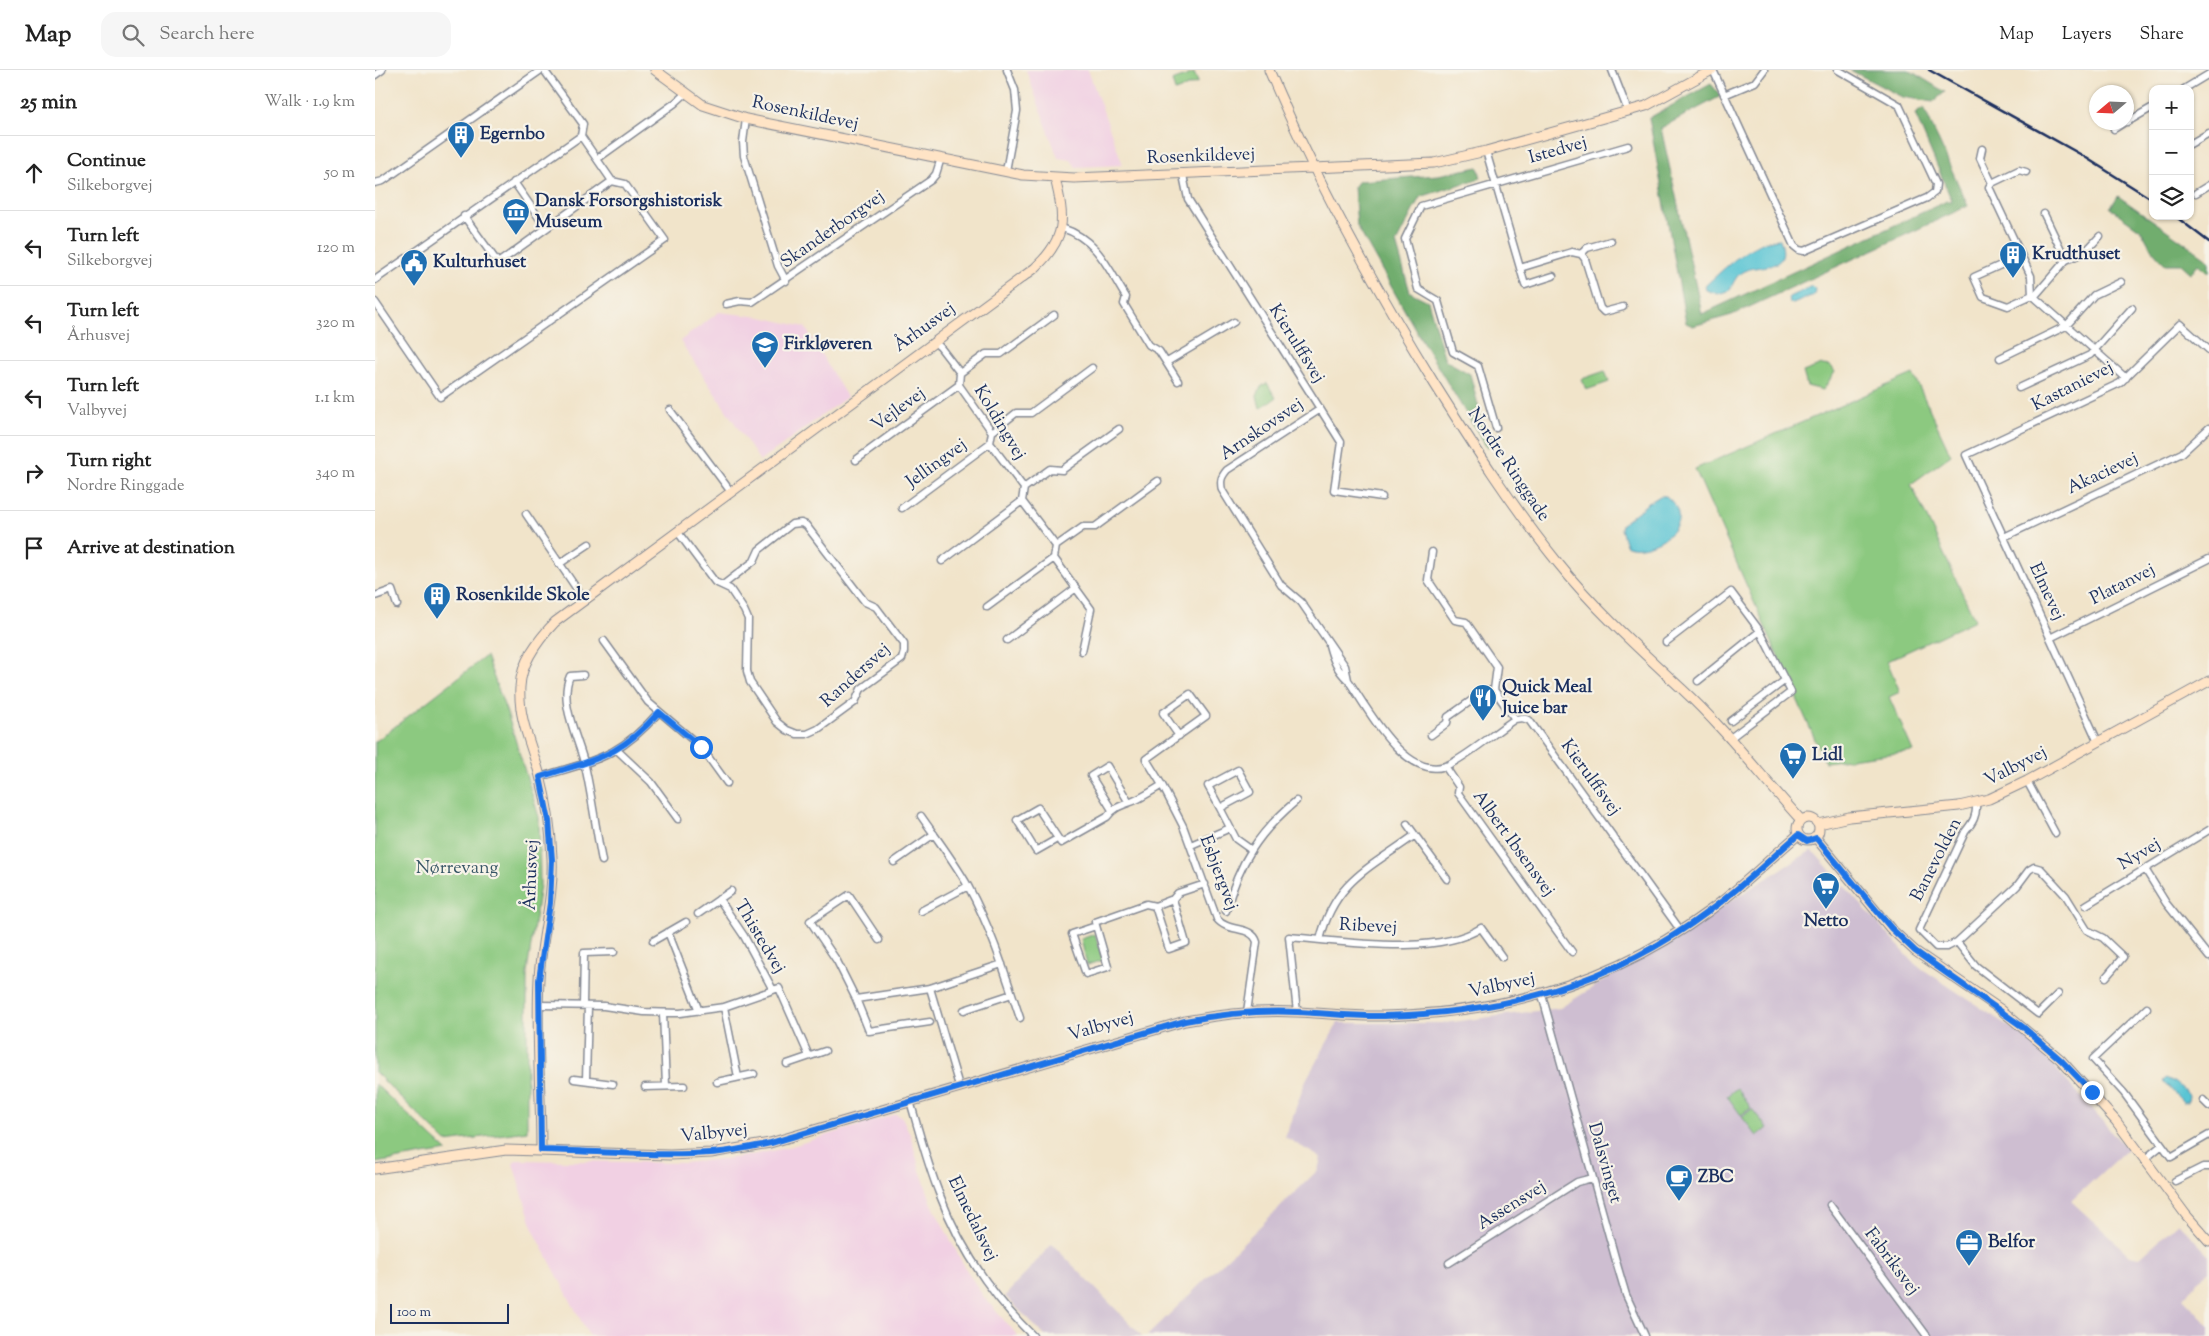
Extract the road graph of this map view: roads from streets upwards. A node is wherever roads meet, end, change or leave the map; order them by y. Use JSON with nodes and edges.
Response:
{"nodes":[{"id":1,"x":382,"y":70,"type":"edge"},
{"id":2,"x":542,"y":70,"type":"edge"},
{"id":3,"x":655,"y":70,"type":"edge"},
{"id":4,"x":1007,"y":70,"type":"edge"},
{"id":5,"x":1269,"y":70,"type":"edge"},
{"id":6,"x":1612,"y":70,"type":"edge"},
{"id":7,"x":1713,"y":70,"type":"edge"},
{"id":8,"x":1764,"y":70,"type":"edge"},
{"id":9,"x":1838,"y":70,"type":"edge"},
{"id":10,"x":2209,"y":74,"type":"edge"},
{"id":11,"x":375,"y":75,"type":"edge"},
{"id":12,"x":2191,"y":85,"type":"edge"},
{"id":13,"x":686,"y":94,"type":"junction"},
{"id":14,"x":1724,"y":95,"type":"junction"},
{"id":15,"x":2149,"y":109,"type":"edge"},
{"id":16,"x":1628,"y":111,"type":"junction"},
{"id":17,"x":2134,"y":118,"type":"edge"},
{"id":18,"x":746,"y":119,"type":"junction"},
{"id":19,"x":2209,"y":133,"type":"edge"},
{"id":20,"x":581,"y":136,"type":"junction"},
{"id":21,"x":2194,"y":142,"type":"edge"},
{"id":22,"x":1628,"y":146,"type":"dead end"},
{"id":23,"x":1982,"y":149,"type":"dead end"},
{"id":24,"x":1486,"y":151,"type":"junction"},
{"id":25,"x":941,"y":158,"type":"junction"},
{"id":26,"x":597,"y":159,"type":"junction"},
{"id":27,"x":1313,"y":169,"type":"junction"},
{"id":28,"x":1006,"y":171,"type":"junction"},
{"id":29,"x":2026,"y":172,"type":"dead end"},
{"id":30,"x":1183,"y":175,"type":"junction"},
{"id":31,"x":1055,"y":178,"type":"junction"},
{"id":32,"x":612,"y":181,"type":"junction"},
{"id":33,"x":514,"y":182,"type":"junction"},
{"id":34,"x":375,"y":183,"type":"edge"},
{"id":35,"x":1991,"y":183,"type":"junction"},
{"id":36,"x":1496,"y":185,"type":"junction"},
{"id":37,"x":2209,"y":185,"type":"edge"},
{"id":38,"x":2196,"y":193,"type":"dead end"},
{"id":39,"x":2044,"y":214,"type":"dead end"},
{"id":40,"x":463,"y":216,"type":"junction"},
{"id":41,"x":546,"y":228,"type":"junction"},
{"id":42,"x":1062,"y":228,"type":"junction"},
{"id":43,"x":2100,"y":236,"type":"dead end"},
{"id":44,"x":1611,"y":241,"type":"dead end"},
{"id":45,"x":1581,"y":254,"type":"junction"},
{"id":46,"x":2021,"y":256,"type":"junction"},
{"id":47,"x":2066,"y":260,"type":"junction"},
{"id":48,"x":1521,"y":268,"type":"junction"},
{"id":49,"x":1553,"y":276,"type":"dead end"},
{"id":50,"x":375,"y":280,"type":"edge"},
{"id":51,"x":786,"y":281,"type":"junction"},
{"id":52,"x":2121,"y":282,"type":"dead end"},
{"id":53,"x":2033,"y":296,"type":"junction"},
{"id":54,"x":375,"y":302,"type":"edge"},
{"id":55,"x":726,"y":304,"type":"dead end"},
{"id":56,"x":1623,"y":307,"type":"dead end"},
{"id":57,"x":2132,"y":308,"type":"dead end"},
{"id":58,"x":1054,"y":316,"type":"dead end"},
{"id":59,"x":1234,"y":322,"type":"dead end"},
{"id":60,"x":2066,"y":326,"type":"junction"},
{"id":61,"x":934,"y":342,"type":"junction"},
{"id":62,"x":2096,"y":350,"type":"junction"},
{"id":63,"x":2209,"y":350,"type":"edge"},
{"id":64,"x":2000,"y":358,"type":"dead end"},
{"id":65,"x":1167,"y":362,"type":"junction"},
{"id":66,"x":1092,"y":368,"type":"dead end"},
{"id":67,"x":960,"y":373,"type":"junction"},
{"id":68,"x":2126,"y":378,"type":"junction"},
{"id":69,"x":1179,"y":381,"type":"dead end"},
{"id":70,"x":959,"y":385,"type":"junction"},
{"id":71,"x":2019,"y":388,"type":"dead end"},
{"id":72,"x":670,"y":410,"type":"dead end"},
{"id":73,"x":1319,"y":410,"type":"junction"},
{"id":74,"x":1496,"y":428,"type":"dead end"},
{"id":75,"x":2209,"y":428,"type":"edge"},
{"id":76,"x":1119,"y":429,"type":"dead end"},
{"id":77,"x":992,"y":432,"type":"junction"},
{"id":78,"x":990,"y":443,"type":"junction"},
{"id":79,"x":1966,"y":455,"type":"joint"},
{"id":80,"x":856,"y":460,"type":"dead end"},
{"id":81,"x":1158,"y":481,"type":"dead end"},
{"id":82,"x":1024,"y":488,"type":"junction"},
{"id":83,"x":731,"y":492,"type":"junction"},
{"id":84,"x":1382,"y":498,"type":"dead end"},
{"id":85,"x":1022,"y":501,"type":"junction"},
{"id":86,"x":902,"y":508,"type":"dead end"},
{"id":87,"x":526,"y":514,"type":"dead end"},
{"id":88,"x":677,"y":531,"type":"junction"},
{"id":89,"x":2004,"y":537,"type":"junction"},
{"id":90,"x":589,"y":544,"type":"dead end"},
{"id":91,"x":1056,"y":546,"type":"junction"},
{"id":92,"x":1432,"y":552,"type":"dead end"},
{"id":93,"x":1054,"y":558,"type":"junction"},
{"id":94,"x":2209,"y":558,"type":"edge"},
{"id":95,"x":942,"y":561,"type":"dead end"},
{"id":96,"x":559,"y":564,"type":"junction"},
{"id":97,"x":723,"y":585,"type":"junction"},
{"id":98,"x":1076,"y":588,"type":"junction"},
{"id":99,"x":375,"y":596,"type":"edge"},
{"id":100,"x":585,"y":601,"type":"junction"},
{"id":101,"x":397,"y":605,"type":"dead end"},
{"id":102,"x":987,"y":608,"type":"dead end"},
{"id":103,"x":1760,"y":632,"type":"junction"},
{"id":104,"x":2050,"y":638,"type":"junction"},
{"id":105,"x":1007,"y":640,"type":"dead end"},
{"id":106,"x":604,"y":641,"type":"dead end"},
{"id":107,"x":1666,"y":642,"type":"dead end"},
{"id":108,"x":1082,"y":651,"type":"dead end"},
{"id":109,"x":583,"y":675,"type":"dead end"},
{"id":110,"x":1698,"y":681,"type":"dead end"},
{"id":111,"x":1785,"y":681,"type":"junction"},
{"id":112,"x":2209,"y":681,"type":"edge"},
{"id":113,"x":1494,"y":690,"type":"junction"},
{"id":114,"x":659,"y":712,"type":"junction"},
{"id":115,"x":1515,"y":719,"type":"junction"},
{"id":116,"x":1731,"y":721,"type":"dead end"},
{"id":117,"x":1431,"y":735,"type":"dead end"},
{"id":118,"x":1179,"y":736,"type":"junction"},
{"id":119,"x":1729,"y":739,"type":"junction"},
{"id":120,"x":2098,"y":742,"type":"junction"},
{"id":121,"x":617,"y":750,"type":"junction"},
{"id":122,"x":584,"y":764,"type":"junction"},
{"id":123,"x":1445,"y":766,"type":"junction"},
{"id":124,"x":540,"y":777,"type":"junction"},
{"id":125,"x":2027,"y":781,"type":"junction"},
{"id":126,"x":727,"y":783,"type":"dead end"},
{"id":127,"x":1162,"y":785,"type":"junction"},
{"id":128,"x":1128,"y":801,"type":"junction"},
{"id":129,"x":1297,"y":801,"type":"dead end"},
{"id":130,"x":1976,"y":803,"type":"junction"},
{"id":131,"x":1220,"y":808,"type":"junction"},
{"id":132,"x":1112,"y":810,"type":"junction"},
{"id":133,"x":921,"y":816,"type":"dead end"},
{"id":134,"x":678,"y":819,"type":"dead end"},
{"id":135,"x":1801,"y":820,"type":"junction"},
{"id":136,"x":1407,"y":824,"type":"dead end"},
{"id":137,"x":1819,"y":824,"type":"junction"},
{"id":138,"x":1230,"y":828,"type":"junction"},
{"id":139,"x":2209,"y":830,"type":"edge"},
{"id":140,"x":2055,"y":833,"type":"dead end"},
{"id":141,"x":934,"y":834,"type":"junction"},
{"id":142,"x":1415,"y":835,"type":"junction"},
{"id":143,"x":1798,"y":835,"type":"junction"},
{"id":144,"x":1816,"y":838,"type":"junction"},
{"id":145,"x":1057,"y":839,"type":"junction"},
{"id":146,"x":1191,"y":845,"type":"junction"},
{"id":147,"x":1251,"y":849,"type":"junction"},
{"id":148,"x":602,"y":861,"type":"dead end"},
{"id":149,"x":894,"y":862,"type":"dead end"},
{"id":150,"x":2145,"y":869,"type":"junction"},
{"id":151,"x":1447,"y":879,"type":"dead end"},
{"id":152,"x":1205,"y":884,"type":"junction"},
{"id":153,"x":968,"y":886,"type":"junction"},
{"id":154,"x":731,"y":890,"type":"dead end"},
{"id":155,"x":719,"y":899,"type":"junction"},
{"id":156,"x":1173,"y":900,"type":"junction"},
{"id":157,"x":2086,"y":905,"type":"dead end"},
{"id":158,"x":1155,"y":906,"type":"junction"},
{"id":159,"x":921,"y":911,"type":"dead end"},
{"id":160,"x":1226,"y":911,"type":"dead end"},
{"id":161,"x":698,"y":914,"type":"dead end"},
{"id":162,"x":686,"y":922,"type":"dead end"},
{"id":163,"x":1096,"y":926,"type":"junction"},
{"id":164,"x":1681,"y":931,"type":"junction"},
{"id":165,"x":669,"y":932,"type":"junction"},
{"id":166,"x":879,"y":940,"type":"dead end"},
{"id":167,"x":1320,"y":940,"type":"junction"},
{"id":168,"x":653,"y":941,"type":"dead end"},
{"id":169,"x":1957,"y":942,"type":"junction"},
{"id":170,"x":614,"y":952,"type":"dead end"},
{"id":171,"x":1572,"y":952,"type":"dead end"},
{"id":172,"x":1503,"y":957,"type":"dead end"},
{"id":173,"x":2209,"y":957,"type":"edge"},
{"id":174,"x":1002,"y":964,"type":"junction"},
{"id":175,"x":2105,"y":977,"type":"dead end"},
{"id":176,"x":930,"y":988,"type":"junction"},
{"id":177,"x":773,"y":990,"type":"junction"},
{"id":178,"x":1012,"y":994,"type":"junction"},
{"id":179,"x":2058,"y":994,"type":"dead end"},
{"id":180,"x":1542,"y":995,"type":"junction"},
{"id":181,"x":856,"y":999,"type":"junction"},
{"id":182,"x":539,"y":1005,"type":"junction"},
{"id":183,"x":585,"y":1006,"type":"junction"},
{"id":184,"x":724,"y":1007,"type":"junction"},
{"id":185,"x":2147,"y":1008,"type":"dead end"},
{"id":186,"x":964,"y":1010,"type":"dead end"},
{"id":187,"x":699,"y":1011,"type":"junction"},
{"id":188,"x":1247,"y":1012,"type":"junction"},
{"id":189,"x":1297,"y":1012,"type":"junction"},
{"id":190,"x":663,"y":1013,"type":"junction"},
{"id":191,"x":1019,"y":1018,"type":"dead end"},
{"id":192,"x":930,"y":1022,"type":"dead end"},
{"id":193,"x":825,"y":1051,"type":"dead end"},
{"id":194,"x":809,"y":1056,"type":"junction"},
{"id":195,"x":787,"y":1064,"type":"dead end"},
{"id":196,"x":754,"y":1074,"type":"dead end"},
{"id":197,"x":738,"y":1077,"type":"junction"},
{"id":198,"x":574,"y":1079,"type":"dead end"},
{"id":199,"x":586,"y":1080,"type":"junction"},
{"id":200,"x":717,"y":1082,"type":"dead end"},
{"id":201,"x":613,"y":1084,"type":"dead end"},
{"id":202,"x":645,"y":1086,"type":"dead end"},
{"id":203,"x":665,"y":1086,"type":"junction"},
{"id":204,"x":684,"y":1086,"type":"dead end"},
{"id":205,"x":959,"y":1086,"type":"junction"},
{"id":206,"x":2203,"y":1100,"type":"dead end"},
{"id":207,"x":910,"y":1101,"type":"junction"},
{"id":208,"x":2209,"y":1106,"type":"edge"},
{"id":209,"x":2209,"y":1135,"type":"edge"},
{"id":210,"x":2162,"y":1145,"type":"junction"},
{"id":211,"x":541,"y":1150,"type":"junction"},
{"id":212,"x":2145,"y":1159,"type":"junction"},
{"id":213,"x":2209,"y":1167,"type":"edge"},
{"id":214,"x":375,"y":1169,"type":"edge"},
{"id":215,"x":1592,"y":1178,"type":"junction"},
{"id":216,"x":2175,"y":1182,"type":"dead end"},
{"id":217,"x":1830,"y":1205,"type":"dead end"},
{"id":218,"x":2209,"y":1241,"type":"edge"},
{"id":219,"x":1449,"y":1263,"type":"dead end"},
{"id":220,"x":1033,"y":1336,"type":"edge"},
{"id":221,"x":1645,"y":1336,"type":"edge"},
{"id":222,"x":1927,"y":1336,"type":"edge"}],
"edges":[{"from":1,"to":11,"type":"street"},
{"from":2,"to":20,"type":"street"},
{"from":2,"to":34,"type":"street"},
{"from":3,"to":13,"type":"street","name":"Rosenkildevej"},
{"from":4,"to":28,"type":"street"},
{"from":5,"to":27,"type":"street","name":"Nordre Ringgade"},
{"from":6,"to":16,"type":"street"},
{"from":7,"to":14,"type":"street"},
{"from":7,"to":16,"type":"street","name":"Rosenkildevej"},
{"from":8,"to":14,"type":"street"},
{"from":9,"to":14,"type":"street"},
{"from":10,"to":12,"type":"street"},
{"from":13,"to":18,"type":"street","name":"Rosenkildevej"},
{"from":13,"to":26,"type":"street"},
{"from":15,"to":17,"type":"street"},
{"from":16,"to":24,"type":"street","name":"Rosenkildevej"},
{"from":18,"to":25,"type":"street","name":"Rosenkildevej"},
{"from":18,"to":51,"type":"street"},
{"from":19,"to":21,"type":"street"},
{"from":20,"to":26,"type":"street"},
{"from":20,"to":33,"type":"street"},
{"from":22,"to":36,"type":"street","name":"Istedvej"},
{"from":23,"to":35,"type":"street"},
{"from":24,"to":27,"type":"street","name":"Rosenkildevej"},
{"from":24,"to":36,"type":"street"},
{"from":25,"to":28,"type":"street","name":"Rosenkildevej"},
{"from":25,"to":51,"type":"street","name":"Skanderborgvej"},
{"from":26,"to":32,"type":"street"},
{"from":27,"to":30,"type":"street","name":"Rosenkildevej"},
{"from":27,"to":119,"type":"street","name":"Nordre Ringgade"},
{"from":28,"to":31,"type":"street","name":"Rosenkildevej"},
{"from":29,"to":35,"type":"street"},
{"from":30,"to":31,"type":"street","name":"Rosenkildevej"},
{"from":30,"to":73,"type":"street","name":"Kierulffsvej"},
{"from":31,"to":42,"type":"street","name":"Århusvej"},
{"from":32,"to":41,"type":"street"},
{"from":32,"to":54,"type":"street"},
{"from":33,"to":40,"type":"street"},
{"from":33,"to":41,"type":"street"},
{"from":35,"to":46,"type":"street"},
{"from":36,"to":48,"type":"street"},
{"from":36,"to":74,"type":"street","name":"Istedvej"},
{"from":37,"to":38,"type":"street"},
{"from":39,"to":47,"type":"street"},
{"from":40,"to":41,"type":"street"},
{"from":40,"to":50,"type":"street"},
{"from":42,"to":61,"type":"street","name":"Århusvej"},
{"from":42,"to":65,"type":"street"},
{"from":43,"to":47,"type":"street"},
{"from":44,"to":45,"type":"street"},
{"from":45,"to":48,"type":"street"},
{"from":45,"to":56,"type":"street"},
{"from":46,"to":53,"type":"street"},
{"from":46,"to":53,"type":"street"},
{"from":47,"to":53,"type":"street"},
{"from":48,"to":49,"type":"street"},
{"from":51,"to":55,"type":"street","name":"Skanderborgvej"},
{"from":52,"to":60,"type":"street"},
{"from":53,"to":60,"type":"street"},
{"from":57,"to":62,"type":"street"},
{"from":58,"to":67,"type":"street"},
{"from":59,"to":65,"type":"street"},
{"from":60,"to":62,"type":"street"},
{"from":60,"to":64,"type":"street"},
{"from":61,"to":67,"type":"street","name":"Koldingvej"},
{"from":61,"to":83,"type":"street","name":"Århusvej"},
{"from":62,"to":68,"type":"street"},
{"from":62,"to":71,"type":"street"},
{"from":63,"to":68,"type":"street","name":"Kastanievej"},
{"from":65,"to":69,"type":"street"},
{"from":66,"to":77,"type":"street"},
{"from":67,"to":70,"type":"street","name":"Koldingvej"},
{"from":68,"to":79,"type":"street","name":"Kastanievej"},
{"from":70,"to":77,"type":"street","name":"Koldingvej"},
{"from":70,"to":80,"type":"street","name":"Vejlevej"},
{"from":72,"to":83,"type":"street"},
{"from":73,"to":84,"type":"street","name":"Kierulffsvej"},
{"from":73,"to":123,"type":"street","name":"Arnskovsvej"},
{"from":75,"to":89,"type":"street","name":"Akacievej"},
{"from":76,"to":82,"type":"street"},
{"from":77,"to":78,"type":"street","name":"Koldingvej"},
{"from":78,"to":82,"type":"street","name":"Koldingvej"},
{"from":78,"to":86,"type":"street","name":"Jellingvej"},
{"from":79,"to":89,"type":"street","name":"Elmevej"},
{"from":81,"to":91,"type":"street"},
{"from":82,"to":85,"type":"street"},
{"from":83,"to":88,"type":"street","name":"Århusvej"},
{"from":85,"to":91,"type":"street"},
{"from":85,"to":95,"type":"street"},
{"from":87,"to":96,"type":"street"},
{"from":88,"to":97,"type":"street","name":"Randersvej"},
{"from":88,"to":100,"type":"street","name":"Århusvej"},
{"from":89,"to":104,"type":"street","name":"Elmevej"},
{"from":90,"to":96,"type":"street"},
{"from":91,"to":93,"type":"street"},
{"from":92,"to":113,"type":"street"},
{"from":93,"to":98,"type":"street"},
{"from":93,"to":102,"type":"street"},
{"from":94,"to":104,"type":"street","name":"Platanvej"},
{"from":96,"to":100,"type":"street"},
{"from":97,"to":97,"type":"street","name":"Randersvej"},
{"from":98,"to":105,"type":"street"},
{"from":98,"to":108,"type":"street"},
{"from":99,"to":101,"type":"street"},
{"from":100,"to":124,"type":"street","name":"Århusvej"},
{"from":103,"to":107,"type":"street"},
{"from":103,"to":110,"type":"street"},
{"from":103,"to":111,"type":"street"},
{"from":104,"to":120,"type":"street","name":"Elmevej"},
{"from":106,"to":114,"type":"street"},
{"from":109,"to":122,"type":"street"},
{"from":111,"to":116,"type":"street"},
{"from":111,"to":119,"type":"street"},
{"from":112,"to":120,"type":"street","name":"Valbyvej"},
{"from":113,"to":115,"type":"street","name":"Kierulffsvej"},
{"from":113,"to":117,"type":"street"},
{"from":114,"to":121,"type":"street"},
{"from":114,"to":126,"type":"street"},
{"from":115,"to":123,"type":"street"},
{"from":115,"to":164,"type":"street","name":"Kierulffsvej"},
{"from":118,"to":118,"type":"street"},
{"from":118,"to":127,"type":"street","name":"Esbjergvej"},
{"from":119,"to":135,"type":"street","name":"Nordre Ringgade"},
{"from":120,"to":125,"type":"street","name":"Valbyvej"},
{"from":121,"to":122,"type":"street"},
{"from":121,"to":134,"type":"street"},
{"from":122,"to":124,"type":"street"},
{"from":122,"to":148,"type":"street"},
{"from":123,"to":171,"type":"street","name":"Albert Ibsensvej"},
{"from":124,"to":182,"type":"street","name":"Århusvej"},
{"from":125,"to":130,"type":"street","name":"Valbyvej"},
{"from":125,"to":140,"type":"street"},
{"from":127,"to":128,"type":"street"},
{"from":127,"to":146,"type":"street","name":"Esbjergvej"},
{"from":128,"to":132,"type":"street"},
{"from":128,"to":132,"type":"street"},
{"from":129,"to":147,"type":"street"},
{"from":130,"to":137,"type":"street","name":"Valbyvej"},
{"from":130,"to":169,"type":"street","name":"Banevolden"},
{"from":131,"to":131,"type":"street"},
{"from":131,"to":138,"type":"street"},
{"from":132,"to":145,"type":"street"},
{"from":133,"to":141,"type":"street"},
{"from":135,"to":137,"type":"street"},
{"from":135,"to":143,"type":"street"},
{"from":136,"to":142,"type":"street"},
{"from":137,"to":144,"type":"street"},
{"from":138,"to":146,"type":"street"},
{"from":138,"to":147,"type":"street"},
{"from":139,"to":150,"type":"street","name":"Nyvej"},
{"from":141,"to":149,"type":"street"},
{"from":141,"to":153,"type":"street"},
{"from":142,"to":151,"type":"street"},
{"from":142,"to":167,"type":"street"},
{"from":143,"to":144,"type":"street"},
{"from":143,"to":164,"type":"street","name":"Valbyvej"},
{"from":144,"to":212,"type":"street"},
{"from":145,"to":145,"type":"street"},
{"from":146,"to":152,"type":"street","name":"Esbjergvej"},
{"from":147,"to":160,"type":"street"},
{"from":150,"to":157,"type":"street","name":"Nyvej"},
{"from":150,"to":173,"type":"street"},
{"from":152,"to":156,"type":"street"},
{"from":152,"to":188,"type":"street","name":"Esbjergvej"},
{"from":153,"to":159,"type":"street"},
{"from":153,"to":174,"type":"street"},
{"from":154,"to":155,"type":"street","name":"Thistedvej"},
{"from":155,"to":161,"type":"street","name":"Thistedvej"},
{"from":155,"to":177,"type":"street","name":"Thistedvej"},
{"from":156,"to":158,"type":"street"},
{"from":156,"to":158,"type":"street"},
{"from":158,"to":163,"type":"street"},
{"from":162,"to":165,"type":"street"},
{"from":163,"to":163,"type":"street"},
{"from":164,"to":180,"type":"street","name":"Valbyvej"},
{"from":165,"to":168,"type":"street"},
{"from":165,"to":187,"type":"street"},
{"from":166,"to":181,"type":"street"},
{"from":167,"to":172,"type":"street","name":"Ribevej"},
{"from":167,"to":189,"type":"street","name":"Ribevej"},
{"from":169,"to":175,"type":"street"},
{"from":169,"to":179,"type":"street"},
{"from":170,"to":183,"type":"street"},
{"from":174,"to":176,"type":"street"},
{"from":174,"to":178,"type":"street"},
{"from":176,"to":181,"type":"street"},
{"from":176,"to":205,"type":"street"},
{"from":177,"to":184,"type":"street","name":"Thistedvej"},
{"from":177,"to":194,"type":"street","name":"Thistedvej"},
{"from":178,"to":186,"type":"street"},
{"from":178,"to":191,"type":"street"},
{"from":180,"to":189,"type":"street","name":"Valbyvej"},
{"from":180,"to":215,"type":"street","name":"Dalsvinget"},
{"from":181,"to":192,"type":"street"},
{"from":182,"to":183,"type":"street","name":"Thistedvej"},
{"from":182,"to":211,"type":"street","name":"Århusvej"},
{"from":183,"to":190,"type":"street","name":"Thistedvej"},
{"from":183,"to":199,"type":"street"},
{"from":184,"to":187,"type":"street","name":"Thistedvej"},
{"from":184,"to":197,"type":"street"},
{"from":185,"to":210,"type":"street"},
{"from":187,"to":190,"type":"street","name":"Thistedvej"},
{"from":188,"to":189,"type":"street","name":"Valbyvej"},
{"from":188,"to":205,"type":"street","name":"Valbyvej"},
{"from":190,"to":203,"type":"street"},
{"from":193,"to":194,"type":"street"},
{"from":194,"to":195,"type":"street"},
{"from":196,"to":197,"type":"street"},
{"from":197,"to":200,"type":"street"},
{"from":198,"to":199,"type":"street"},
{"from":199,"to":201,"type":"street"},
{"from":202,"to":203,"type":"street"},
{"from":203,"to":204,"type":"street"},
{"from":205,"to":207,"type":"street","name":"Valbyvej"},
{"from":206,"to":208,"type":"street"},
{"from":207,"to":211,"type":"street","name":"Valbyvej"},
{"from":207,"to":220,"type":"street","name":"Elmedalsvej"},
{"from":209,"to":210,"type":"street"},
{"from":210,"to":212,"type":"street"},
{"from":211,"to":214,"type":"street","name":"Valbyvej"},
{"from":212,"to":218,"type":"street"},
{"from":213,"to":216,"type":"street"},
{"from":215,"to":219,"type":"street","name":"Assensvej"},
{"from":215,"to":221,"type":"street","name":"Dalsvinget"},
{"from":217,"to":222,"type":"street","name":"Fabriksvej"}]}
